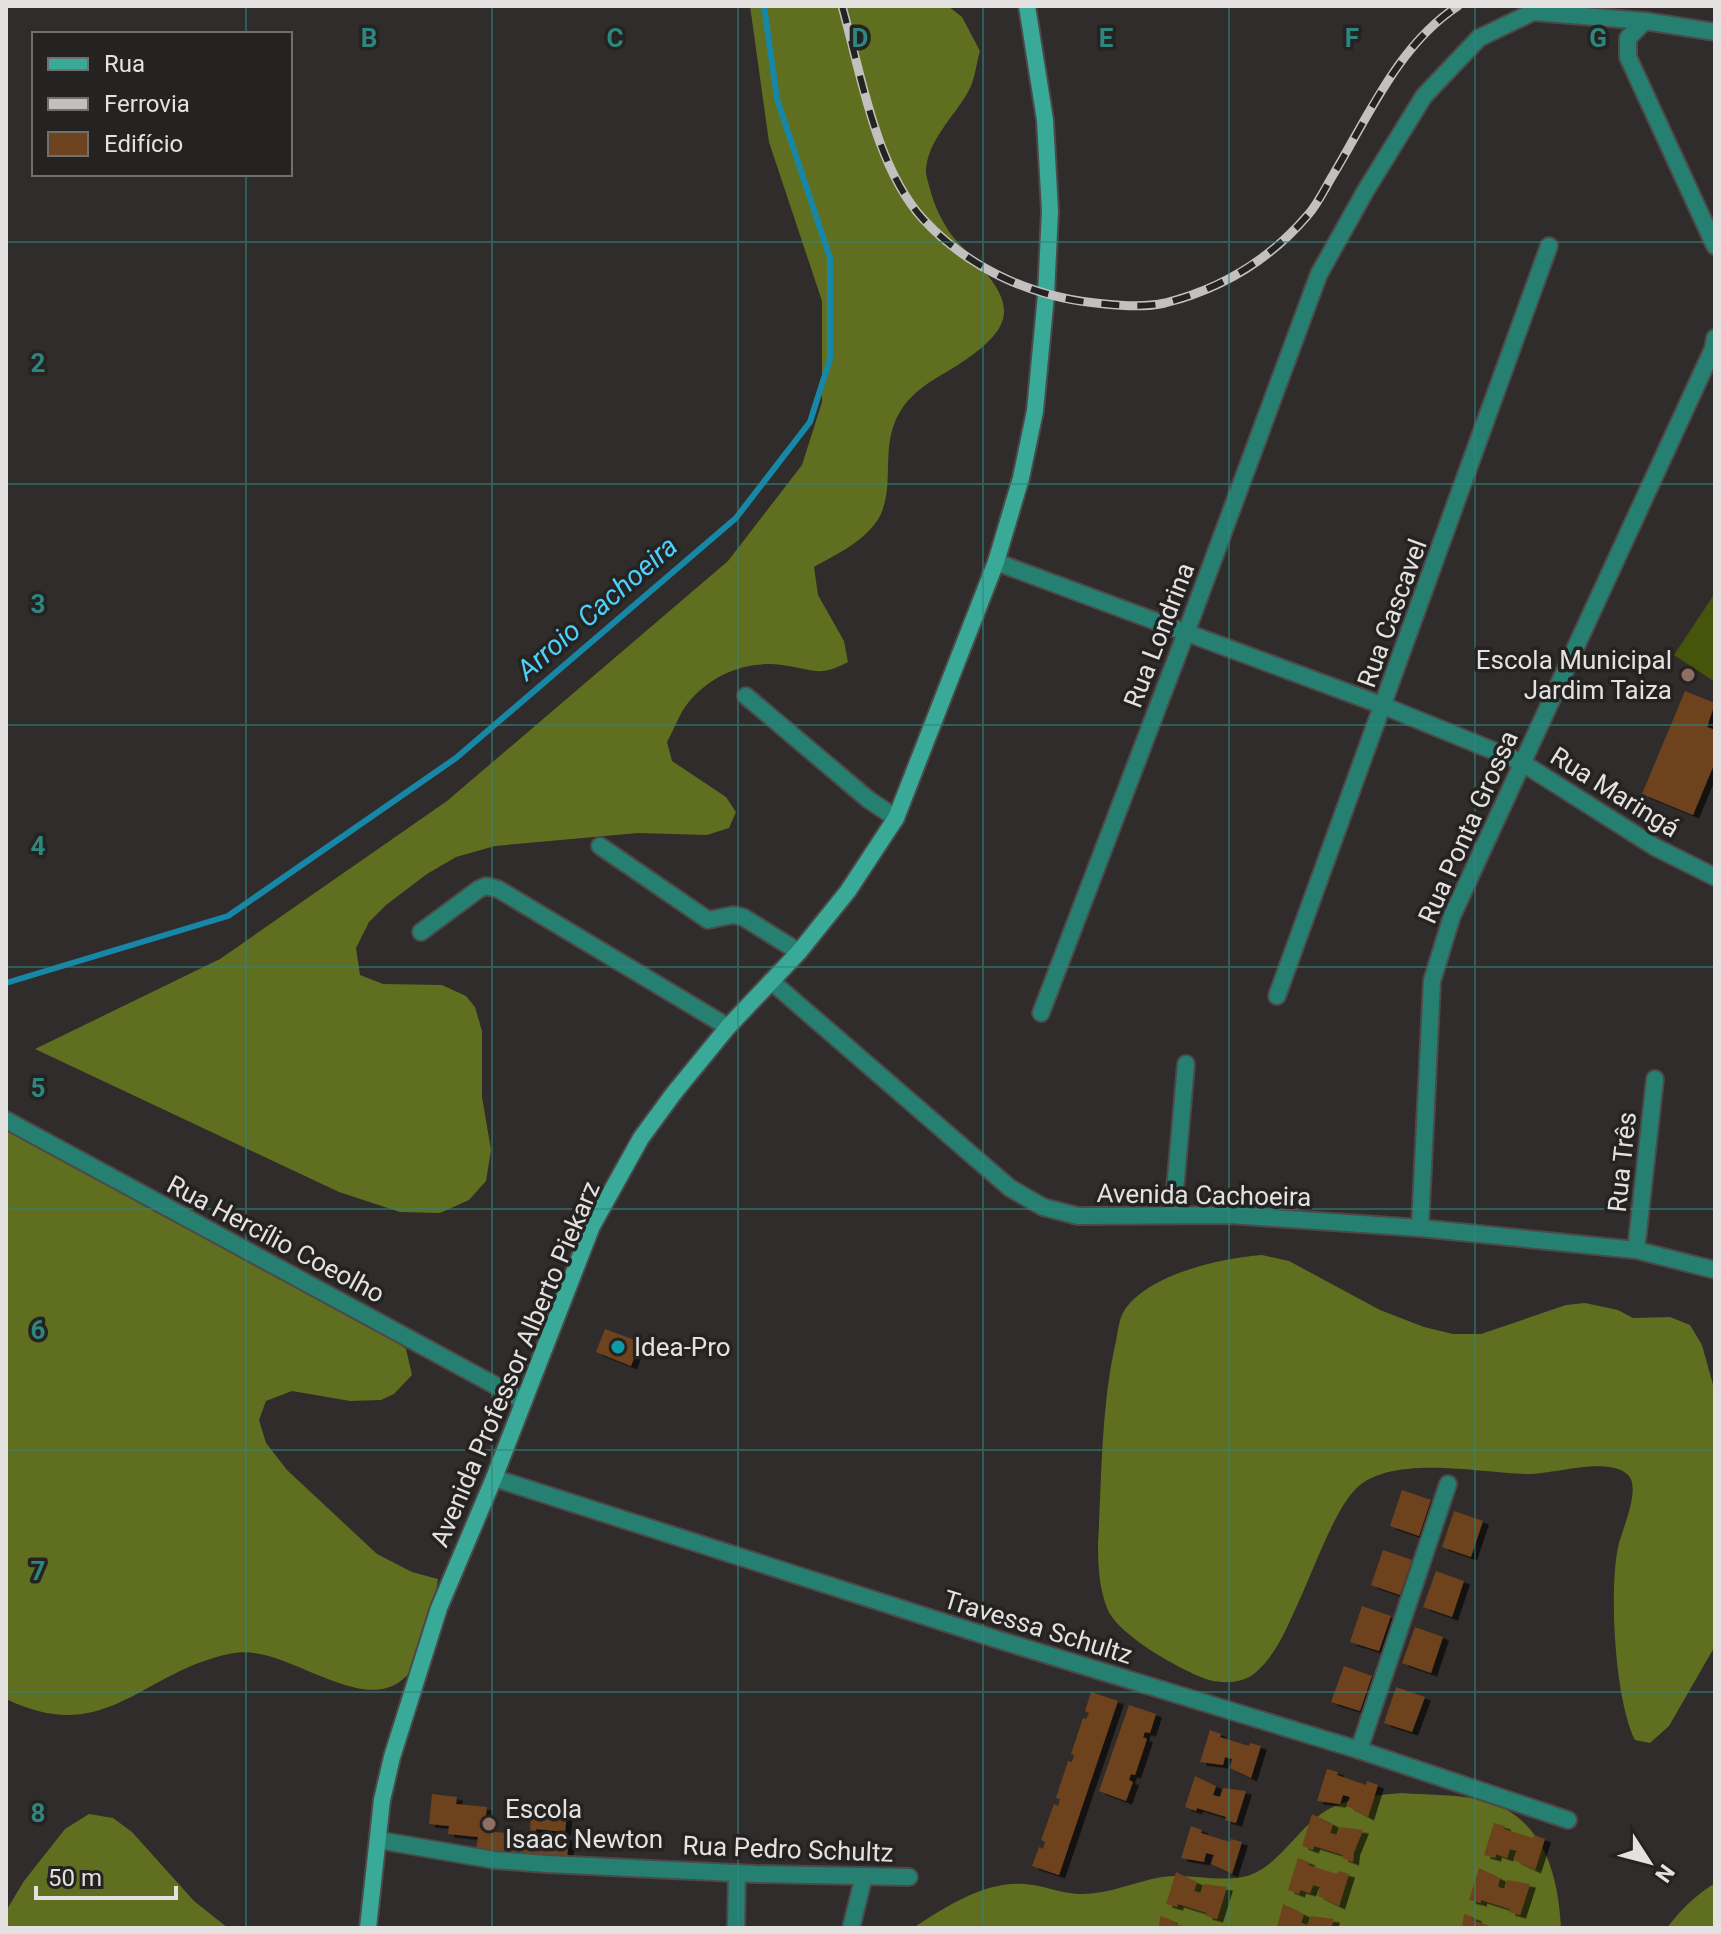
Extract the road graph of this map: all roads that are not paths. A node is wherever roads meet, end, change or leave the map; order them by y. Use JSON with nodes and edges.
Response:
{"nodes":[{"id":1,"x":1025,"y":10,"type":"edge"},
{"id":2,"x":1645,"y":21,"type":"junction"},
{"id":3,"x":1715,"y":32,"type":"edge"},
{"id":4,"x":1549,"y":246,"type":"dead end"},
{"id":5,"x":1715,"y":246,"type":"edge"},
{"id":6,"x":1715,"y":338,"type":"edge"},
{"id":7,"x":996,"y":562,"type":"junction"},
{"id":8,"x":1186,"y":633,"type":"junction"},
{"id":9,"x":746,"y":696,"type":"dead end"},
{"id":10,"x":1384,"y":706,"type":"junction"},
{"id":11,"x":1521,"y":762,"type":"junction"},
{"id":12,"x":896,"y":818,"type":"junction"},
{"id":13,"x":600,"y":846,"type":"dead end"},
{"id":14,"x":1715,"y":877,"type":"edge"},
{"id":15,"x":421,"y":932,"type":"dead end"},
{"id":16,"x":799,"y":952,"type":"junction"},
{"id":17,"x":771,"y":981,"type":"junction"},
{"id":18,"x":1277,"y":996,"type":"dead end"},
{"id":19,"x":1041,"y":1013,"type":"dead end"},
{"id":20,"x":728,"y":1027,"type":"junction"},
{"id":21,"x":1186,"y":1064,"type":"dead end"},
{"id":22,"x":1655,"y":1079,"type":"dead end"},
{"id":23,"x":6,"y":1120,"type":"edge"},
{"id":24,"x":1173,"y":1213,"type":"junction"},
{"id":25,"x":1420,"y":1228,"type":"junction"},
{"id":26,"x":1636,"y":1250,"type":"junction"},
{"id":27,"x":1715,"y":1270,"type":"edge"},
{"id":28,"x":524,"y":1401,"type":"junction"},
{"id":29,"x":494,"y":1478,"type":"junction"},
{"id":30,"x":1448,"y":1484,"type":"dead end"},
{"id":31,"x":1359,"y":1750,"type":"junction"},
{"id":32,"x":1568,"y":1820,"type":"dead end"},
{"id":33,"x":378,"y":1840,"type":"junction"},
{"id":34,"x":737,"y":1873,"type":"junction"},
{"id":35,"x":864,"y":1876,"type":"junction"},
{"id":36,"x":909,"y":1877,"type":"dead end"},
{"id":37,"x":368,"y":1928,"type":"edge"},
{"id":38,"x":736,"y":1928,"type":"edge"},
{"id":39,"x":851,"y":1928,"type":"edge"}],
"edges":[{"from":1,"to":7,"type":"main road","name":"Avenida Professor Alberto Piekarz"},
{"from":2,"to":3,"type":"street","name":"Rua Londrina"},
{"from":2,"to":5,"type":"street"},
{"from":2,"to":8,"type":"street","name":"Rua Londrina"},
{"from":4,"to":10,"type":"street","name":"Rua Cascavel"},
{"from":6,"to":11,"type":"street","name":"Rua Ponta Grossa"},
{"from":7,"to":8,"type":"street","name":"Rua Maringá"},
{"from":7,"to":12,"type":"main road","name":"Avenida Professor Alberto Piekarz"},
{"from":8,"to":10,"type":"street","name":"Rua Maringá"},
{"from":8,"to":19,"type":"street","name":"Rua Londrina"},
{"from":9,"to":12,"type":"street"},
{"from":10,"to":11,"type":"street","name":"Rua Maringá"},
{"from":10,"to":18,"type":"street","name":"Rua Cascavel"},
{"from":11,"to":14,"type":"street","name":"Rua Maringá"},
{"from":11,"to":25,"type":"street","name":"Rua Ponta Grossa"},
{"from":12,"to":16,"type":"main road","name":"Avenida Professor Alberto Piekarz"},
{"from":13,"to":16,"type":"street"},
{"from":15,"to":20,"type":"street"},
{"from":16,"to":17,"type":"main road","name":"Avenida Professor Alberto Piekarz"},
{"from":17,"to":20,"type":"main road","name":"Avenida Professor Alberto Piekarz"},
{"from":17,"to":24,"type":"street","name":"Avenida Cachoeira"},
{"from":20,"to":28,"type":"main road","name":"Avenida Professor Alberto Piekarz"},
{"from":21,"to":24,"type":"street"},
{"from":22,"to":26,"type":"street","name":"Rua Três"},
{"from":23,"to":28,"type":"street","name":"Rua Hercílio Coeolho"},
{"from":24,"to":25,"type":"street","name":"Avenida Cachoeira"},
{"from":25,"to":26,"type":"street","name":"Avenida Cachoeira"},
{"from":26,"to":27,"type":"street","name":"Avenida Cachoeira"},
{"from":28,"to":29,"type":"main road","name":"Avenida Professor Alberto Piekarz"},
{"from":29,"to":31,"type":"street","name":"Travessa Schultz"},
{"from":29,"to":33,"type":"main road","name":"Avenida Professor Alberto Piekarz"},
{"from":30,"to":31,"type":"street"},
{"from":31,"to":32,"type":"street","name":"Travessa Schultz"},
{"from":33,"to":34,"type":"street","name":"Rua Pedro Schultz"},
{"from":33,"to":37,"type":"main road","name":"Avenida Professor Alberto Piekarz"},
{"from":34,"to":35,"type":"street","name":"Rua Pedro Schultz"},
{"from":34,"to":38,"type":"street"},
{"from":35,"to":36,"type":"street","name":"Rua Pedro Schultz"},
{"from":35,"to":39,"type":"street"}]}
